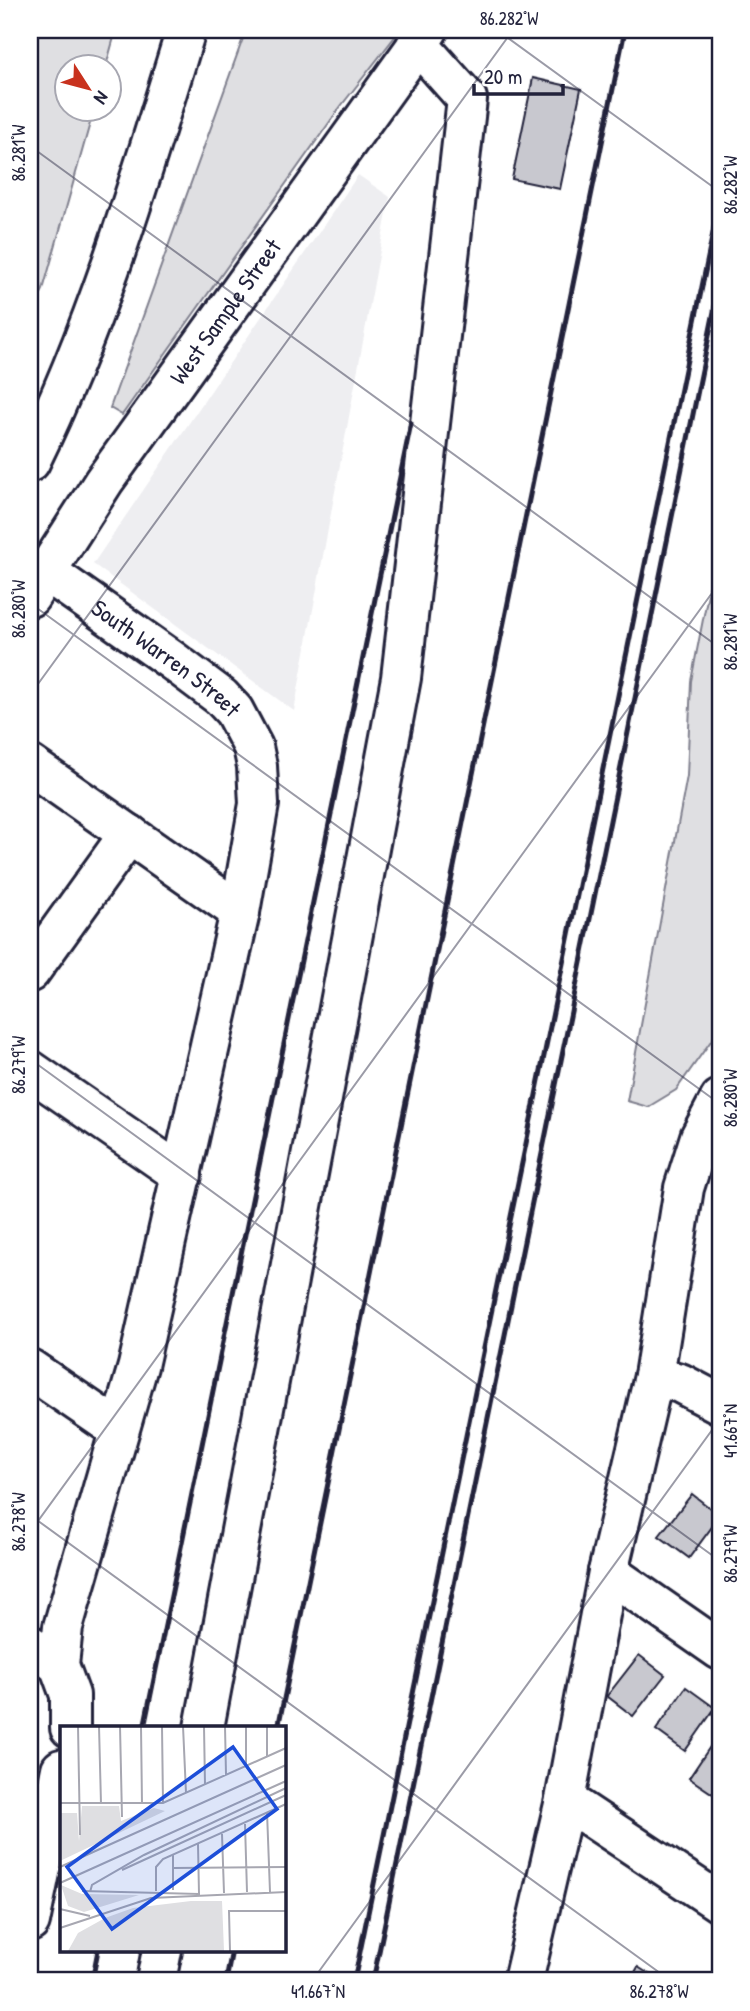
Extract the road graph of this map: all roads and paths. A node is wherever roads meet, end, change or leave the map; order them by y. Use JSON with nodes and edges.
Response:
{"nodes":[{"id":1,"x":186,"y":30,"type":"edge"},
{"id":2,"x":423,"y":36,"type":"edge"},
{"id":3,"x":30,"y":461,"type":"edge"},
{"id":4,"x":38,"y":585,"type":"edge"},
{"id":5,"x":30,"y":765,"type":"edge"},
{"id":6,"x":129,"y":834,"type":"junction"},
{"id":7,"x":240,"y":912,"type":"junction"},
{"id":8,"x":30,"y":972,"type":"edge"},
{"id":9,"x":30,"y":1070,"type":"edge"},
{"id":10,"x":720,"y":1099,"type":"edge"},
{"id":11,"x":710,"y":1144,"type":"edge"},
{"id":12,"x":182,"y":1175,"type":"junction"},
{"id":13,"x":30,"y":1369,"type":"edge"},
{"id":14,"x":654,"y":1376,"type":"junction"},
{"id":15,"x":720,"y":1404,"type":"edge"},
{"id":16,"x":118,"y":1430,"type":"junction"},
{"id":17,"x":608,"y":1572,"type":"junction"},
{"id":18,"x":720,"y":1650,"type":"edge"},
{"id":19,"x":44,"y":1655,"type":"edge"},
{"id":20,"x":69,"y":1726,"type":"edge"},
{"id":21,"x":204,"y":1726,"type":"edge"},
{"id":22,"x":60,"y":1774,"type":"edge"},
{"id":23,"x":565,"y":1800,"type":"junction"},
{"id":24,"x":720,"y":1903,"type":"edge"},
{"id":25,"x":31,"y":1911,"type":"edge"},
{"id":26,"x":162,"y":1952,"type":"edge"},
{"id":27,"x":156,"y":1981,"type":"edge"},
{"id":28,"x":523,"y":1981,"type":"edge"}],
"edges":[{"from":1,"to":3,"type":"street"},
{"from":2,"to":4,"type":"street","name":"West Sample Street"},
{"from":2,"to":21,"type":"street"},
{"from":4,"to":7,"type":"street","name":"South Warren Street"},
{"from":5,"to":6,"type":"street"},
{"from":6,"to":7,"type":"street"},
{"from":6,"to":8,"type":"street"},
{"from":7,"to":12,"type":"street","name":"South Warren Street"},
{"from":9,"to":12,"type":"street"},
{"from":10,"to":11,"type":"street"},
{"from":11,"to":14,"type":"street"},
{"from":12,"to":16,"type":"street","name":"South Warren Street"},
{"from":13,"to":16,"type":"street"},
{"from":14,"to":15,"type":"street"},
{"from":14,"to":17,"type":"street"},
{"from":16,"to":19,"type":"street","name":"South Warren Street"},
{"from":17,"to":18,"type":"street"},
{"from":17,"to":23,"type":"street"},
{"from":19,"to":20,"type":"street"},
{"from":22,"to":25,"type":"street"},
{"from":23,"to":24,"type":"street"},
{"from":23,"to":28,"type":"street"},
{"from":26,"to":27,"type":"street"}]}
